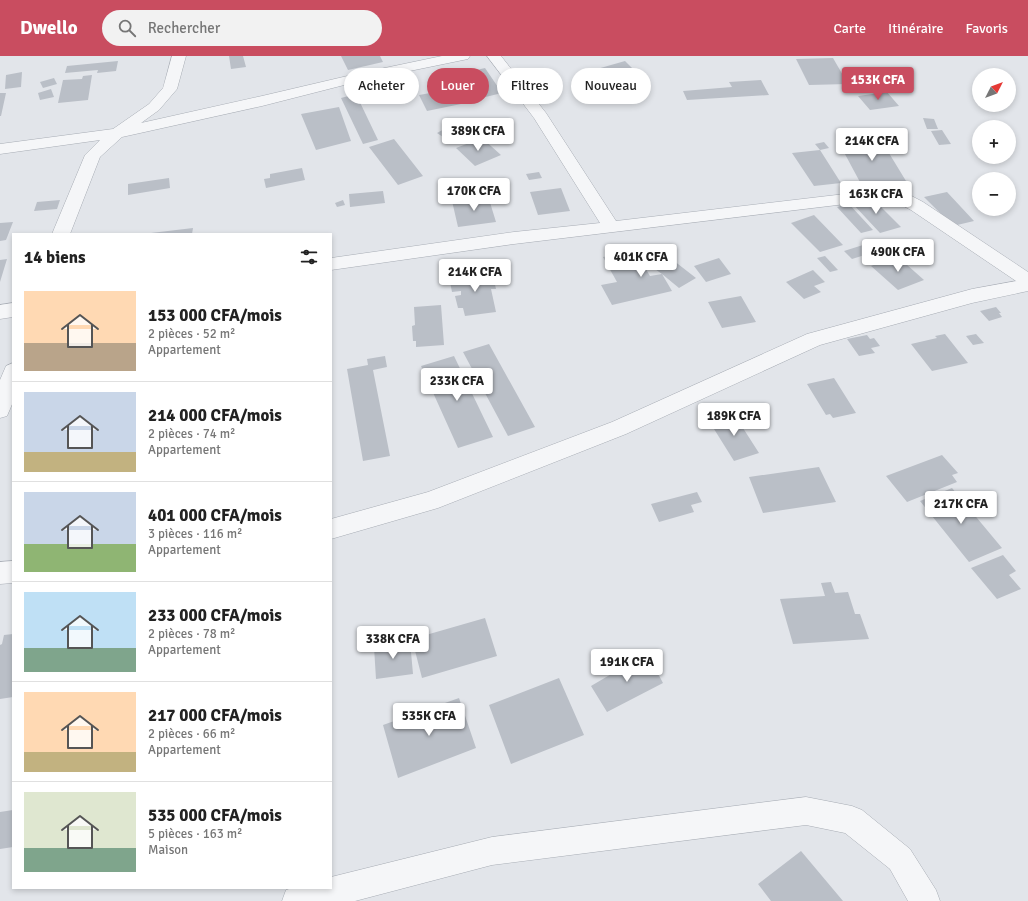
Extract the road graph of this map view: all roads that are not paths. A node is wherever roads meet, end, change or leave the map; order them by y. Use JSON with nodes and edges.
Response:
{"nodes":[{"id":1,"x":179,"y":56,"type":"edge"},
{"id":2,"x":463,"y":56,"type":"edge"},
{"id":3,"x":494,"y":56,"type":"edge"},
{"id":4,"x":117,"y":133,"type":"junction"},
{"id":5,"x":0,"y":149,"type":"edge"},
{"id":6,"x":611,"y":227,"type":"junction"},
{"id":7,"x":61,"y":233,"type":"edge"},
{"id":8,"x":332,"y":264,"type":"edge"},
{"id":9,"x":1028,"y":278,"type":"edge"},
{"id":10,"x":1028,"y":285,"type":"edge"},
{"id":11,"x":12,"y":310,"type":"edge"},
{"id":12,"x":0,"y":312,"type":"edge"},
{"id":13,"x":12,"y":374,"type":"edge"},
{"id":14,"x":0,"y":410,"type":"edge"},
{"id":15,"x":332,"y":529,"type":"edge"},
{"id":16,"x":12,"y":572,"type":"edge"},
{"id":17,"x":0,"y":573,"type":"edge"},
{"id":18,"x":297,"y":901,"type":"edge"},
{"id":19,"x":925,"y":901,"type":"edge"}],
"edges":[{"from":1,"to":4,"type":"street"},
{"from":2,"to":4,"type":"street"},
{"from":3,"to":6,"type":"street"},
{"from":4,"to":5,"type":"street"},
{"from":4,"to":7,"type":"street"},
{"from":6,"to":8,"type":"street"},
{"from":6,"to":9,"type":"street"},
{"from":10,"to":15,"type":"street"},
{"from":11,"to":12,"type":"street"},
{"from":13,"to":14,"type":"street"},
{"from":16,"to":17,"type":"street"},
{"from":18,"to":19,"type":"street"}]}
